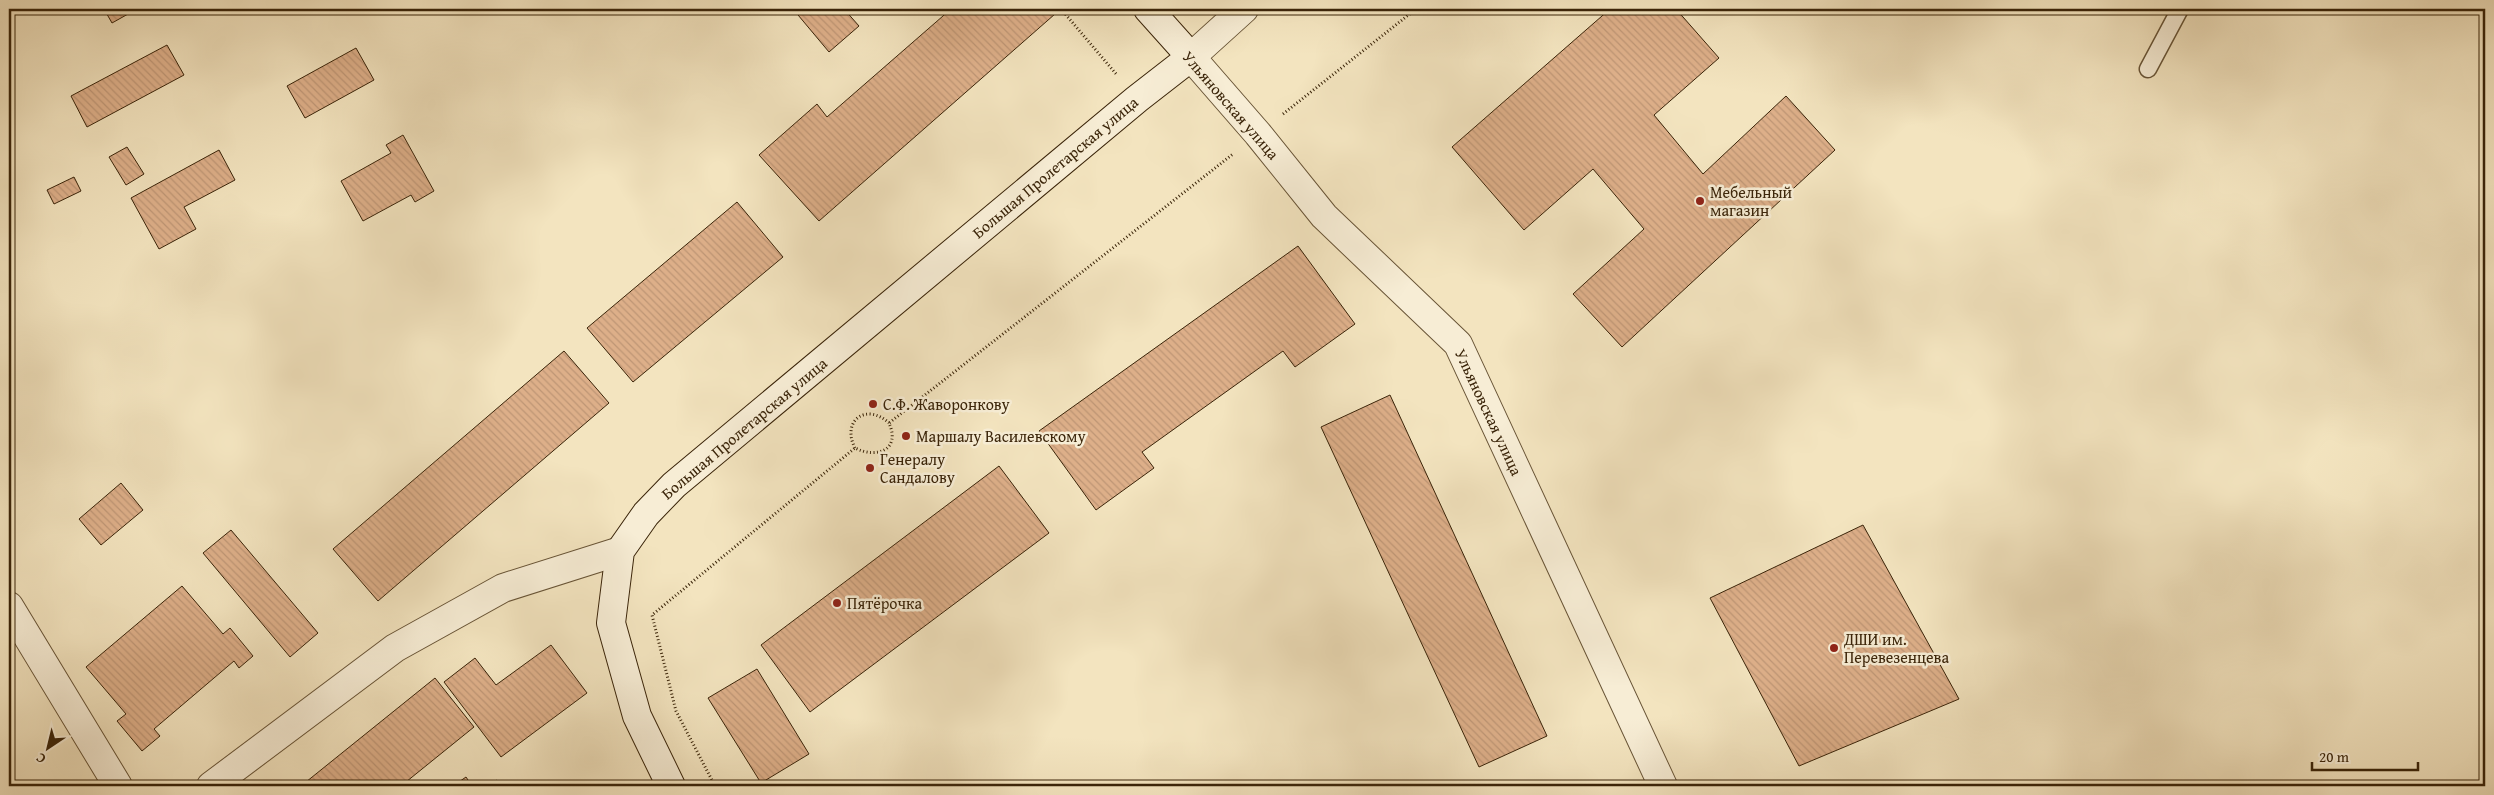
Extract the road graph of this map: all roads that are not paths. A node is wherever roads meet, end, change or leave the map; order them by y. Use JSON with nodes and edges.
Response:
{"nodes":[{"id":1,"x":1148,"y":9,"type":"edge"},
{"id":2,"x":1244,"y":9,"type":"edge"},
{"id":3,"x":2180,"y":9,"type":"edge"},
{"id":4,"x":1191,"y":57,"type":"junction"},
{"id":5,"x":2148,"y":69,"type":"dead end"},
{"id":6,"x":620,"y":550,"type":"junction"},
{"id":7,"x":9,"y":606,"type":"edge"},
{"id":8,"x":118,"y":786,"type":"edge"},
{"id":9,"x":211,"y":786,"type":"edge"},
{"id":10,"x":671,"y":786,"type":"edge"},
{"id":11,"x":1663,"y":786,"type":"edge"}],
"edges":[{"from":1,"to":4,"type":"street","name":"Ульяновская улица"},
{"from":2,"to":4,"type":"street","name":"Большая Пролетарская улица"},
{"from":3,"to":5,"type":"lane"},
{"from":4,"to":6,"type":"street","name":"Большая Пролетарская улица"},
{"from":4,"to":11,"type":"street","name":"Ульяновская улица"},
{"from":6,"to":9,"type":"street"},
{"from":6,"to":10,"type":"street"},
{"from":7,"to":8,"type":"street"}]}
